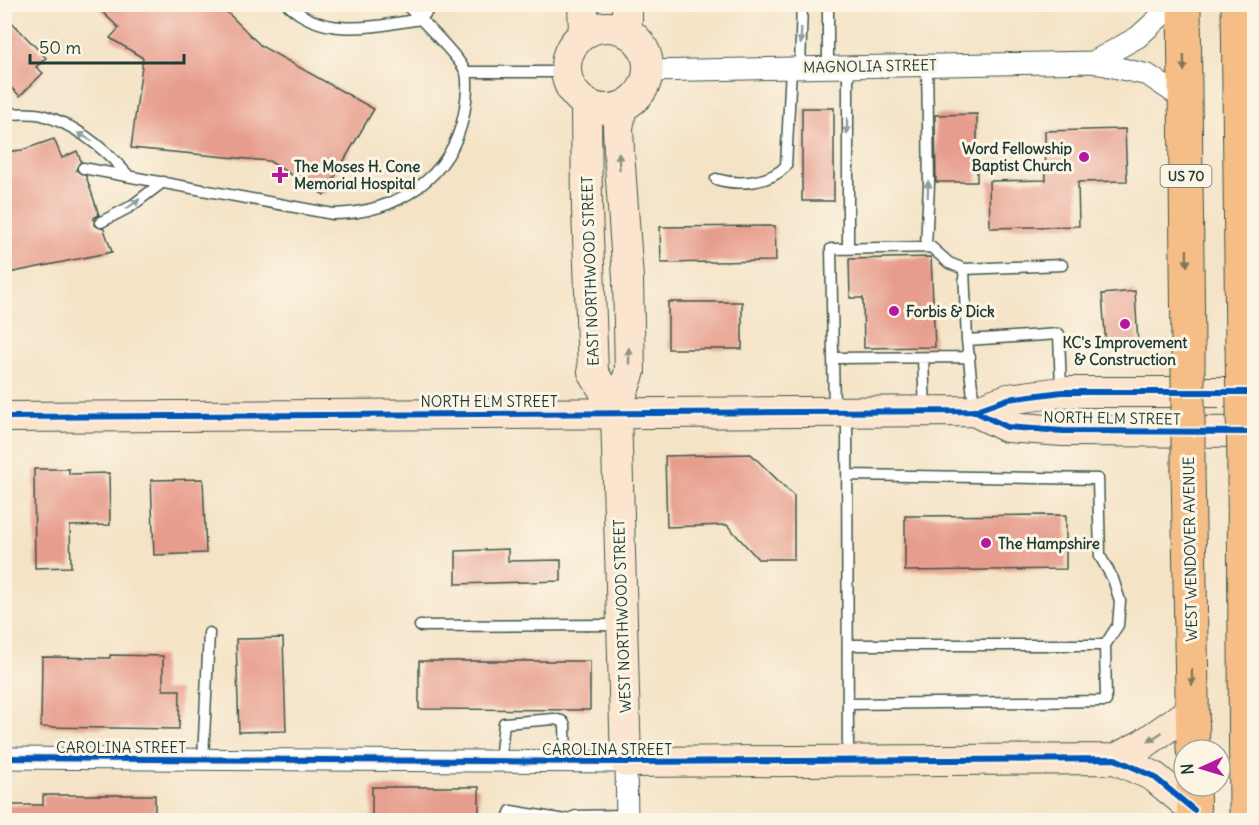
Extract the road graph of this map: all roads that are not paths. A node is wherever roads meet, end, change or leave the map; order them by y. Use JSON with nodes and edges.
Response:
{"nodes":[{"id":1,"x":287,"y":4,"type":"edge"},
{"id":2,"x":405,"y":4,"type":"edge"},
{"id":3,"x":433,"y":4,"type":"edge"},
{"id":4,"x":583,"y":4,"type":"edge"},
{"id":5,"x":802,"y":4,"type":"edge"},
{"id":6,"x":828,"y":4,"type":"edge"},
{"id":7,"x":1174,"y":4,"type":"edge"},
{"id":8,"x":1184,"y":4,"type":"edge"},
{"id":9,"x":421,"y":19,"type":"junction"},
{"id":10,"x":627,"y":19,"type":"edge"},
{"id":11,"x":1244,"y":20,"type":"edge"},
{"id":12,"x":584,"y":34,"type":"junction"},
{"id":13,"x":1093,"y":62,"type":"junction"},
{"id":14,"x":927,"y":65,"type":"junction"},
{"id":15,"x":838,"y":67,"type":"junction"},
{"id":16,"x":795,"y":68,"type":"junction"},
{"id":17,"x":648,"y":71,"type":"junction"},
{"id":18,"x":466,"y":72,"type":"junction"},
{"id":19,"x":566,"y":72,"type":"junction"},
{"id":20,"x":1246,"y":90,"type":"edge"},
{"id":21,"x":1185,"y":100,"type":"junction"},
{"id":22,"x":586,"y":104,"type":"junction"},
{"id":23,"x":622,"y":106,"type":"junction"},
{"id":24,"x":4,"y":114,"type":"edge"},
{"id":25,"x":83,"y":168,"type":"dead end"},
{"id":26,"x":128,"y":176,"type":"junction"},
{"id":27,"x":716,"y":179,"type":"dead end"},
{"id":28,"x":163,"y":182,"type":"junction"},
{"id":29,"x":101,"y":222,"type":"dead end"},
{"id":30,"x":926,"y":247,"type":"junction"},
{"id":31,"x":848,"y":249,"type":"junction"},
{"id":32,"x":1062,"y":265,"type":"dead end"},
{"id":33,"x":964,"y":269,"type":"junction"},
{"id":34,"x":967,"y":340,"type":"junction"},
{"id":35,"x":970,"y":357,"type":"junction"},
{"id":36,"x":833,"y":358,"type":"junction"},
{"id":37,"x":923,"y":358,"type":"junction"},
{"id":38,"x":1062,"y":392,"type":"junction"},
{"id":39,"x":1254,"y":392,"type":"edge"},
{"id":40,"x":925,"y":411,"type":"junction"},
{"id":41,"x":974,"y":411,"type":"junction"},
{"id":42,"x":616,"y":412,"type":"junction"},
{"id":43,"x":840,"y":412,"type":"junction"},
{"id":44,"x":4,"y":417,"type":"edge"},
{"id":45,"x":1254,"y":432,"type":"edge"},
{"id":46,"x":847,"y":475,"type":"junction"},
{"id":47,"x":622,"y":625,"type":"junction"},
{"id":48,"x":420,"y":626,"type":"dead end"},
{"id":49,"x":209,"y":633,"type":"dead end"},
{"id":50,"x":848,"y":645,"type":"junction"},
{"id":51,"x":1105,"y":645,"type":"junction"},
{"id":52,"x":848,"y":704,"type":"junction"},
{"id":53,"x":1250,"y":709,"type":"edge"},
{"id":54,"x":1192,"y":710,"type":"junction"},
{"id":55,"x":1193,"y":738,"type":"edge"},
{"id":56,"x":4,"y":758,"type":"edge"},
{"id":57,"x":202,"y":759,"type":"junction"},
{"id":58,"x":1115,"y":759,"type":"junction"},
{"id":59,"x":849,"y":760,"type":"junction"},
{"id":60,"x":500,"y":761,"type":"junction"},
{"id":61,"x":566,"y":762,"type":"junction"},
{"id":62,"x":627,"y":762,"type":"junction"},
{"id":63,"x":1248,"y":803,"type":"edge"},
{"id":64,"x":1193,"y":805,"type":"edge"},
{"id":65,"x":509,"y":816,"type":"edge"},
{"id":66,"x":627,"y":818,"type":"edge"},
{"id":67,"x":566,"y":820,"type":"edge"}],
"edges":[{"from":1,"to":9,"type":"lane"},
{"from":2,"to":9,"type":"lane"},
{"from":3,"to":9,"type":"lane"},
{"from":4,"to":12,"type":"street"},
{"from":5,"to":16,"type":"lane","one_way":true},
{"from":6,"to":15,"type":"lane"},
{"from":7,"to":13,"type":"street","name":"MAGNOLIA STREET"},
{"from":8,"to":21,"type":"highway","number":"US 70","one_way":true},
{"from":9,"to":18,"type":"lane"},
{"from":10,"to":12,"type":"street"},
{"from":10,"to":17,"type":"street"},
{"from":11,"to":20,"type":"highway"},
{"from":12,"to":19,"type":"street"},
{"from":13,"to":14,"type":"street","name":"MAGNOLIA STREET"},
{"from":13,"to":21,"type":"street","name":"MAGNOLIA STREET"},
{"from":14,"to":15,"type":"street","name":"MAGNOLIA STREET"},
{"from":30,"to":14,"type":"lane","one_way":true},
{"from":15,"to":16,"type":"street","name":"MAGNOLIA STREET"},
{"from":15,"to":31,"type":"lane","one_way":true},
{"from":16,"to":17,"type":"street","name":"MAGNOLIA STREET"},
{"from":16,"to":27,"type":"lane"},
{"from":17,"to":23,"type":"street"},
{"from":18,"to":19,"type":"lane"},
{"from":18,"to":28,"type":"lane"},
{"from":19,"to":22,"type":"street"},
{"from":20,"to":53,"type":"highway","bridge":true},
{"from":21,"to":54,"type":"highway","name":"WEST WENDOVER AVENUE","number":"US 70","one_way":true,"bridge":true},
{"from":22,"to":23,"type":"street"},
{"from":22,"to":42,"type":"street","name":"EAST NORTHWOOD STREET"},
{"from":42,"to":23,"type":"street","one_way":true},
{"from":26,"to":24,"type":"lane","one_way":true},
{"from":25,"to":26,"type":"lane"},
{"from":26,"to":28,"type":"lane"},
{"from":29,"to":28,"type":"lane","one_way":true},
{"from":30,"to":31,"type":"lane"},
{"from":30,"to":33,"type":"lane"},
{"from":31,"to":36,"type":"lane"},
{"from":32,"to":33,"type":"lane"},
{"from":33,"to":34,"type":"lane"},
{"from":34,"to":35,"type":"lane"},
{"from":34,"to":38,"type":"lane"},
{"from":35,"to":37,"type":"lane"},
{"from":35,"to":41,"type":"lane"},
{"from":36,"to":37,"type":"lane"},
{"from":36,"to":43,"type":"lane"},
{"from":37,"to":40,"type":"lane"},
{"from":38,"to":39,"type":"street","name":"NORTH ELM STREET"},
{"from":38,"to":41,"type":"street","name":"NORTH ELM STREET"},
{"from":40,"to":41,"type":"street","name":"NORTH ELM STREET"},
{"from":40,"to":43,"type":"street","name":"NORTH ELM STREET"},
{"from":41,"to":45,"type":"street","name":"NORTH ELM STREET"},
{"from":42,"to":43,"type":"street","name":"NORTH ELM STREET"},
{"from":42,"to":44,"type":"street","name":"NORTH ELM STREET"},
{"from":42,"to":47,"type":"street","name":"WEST NORTHWOOD STREET"},
{"from":43,"to":46,"type":"lane"},
{"from":46,"to":50,"type":"lane"},
{"from":46,"to":51,"type":"lane"},
{"from":47,"to":48,"type":"lane"},
{"from":47,"to":62,"type":"street","name":"WEST NORTHWOOD STREET"},
{"from":49,"to":57,"type":"lane"},
{"from":50,"to":51,"type":"lane"},
{"from":50,"to":52,"type":"lane"},
{"from":51,"to":52,"type":"lane"},
{"from":52,"to":59,"type":"lane"},
{"from":53,"to":63,"type":"highway"},
{"from":54,"to":55,"type":"highway","name":"WEST WENDOVER AVENUE","number":"US 70"},
{"from":54,"to":58,"type":"street","name":"CAROLINA STREET","one_way":true},
{"from":56,"to":57,"type":"street","name":"CAROLINA STREET"},
{"from":57,"to":60,"type":"street","name":"CAROLINA STREET"},
{"from":58,"to":59,"type":"street","name":"CAROLINA STREET"},
{"from":58,"to":64,"type":"street","name":"CAROLINA STREET"},
{"from":59,"to":62,"type":"street","name":"CAROLINA STREET"},
{"from":60,"to":61,"type":"street","name":"CAROLINA STREET"},
{"from":60,"to":61,"type":"lane"},
{"from":61,"to":62,"type":"street","name":"CAROLINA STREET"},
{"from":62,"to":66,"type":"street","name":"WEST NORTHWOOD STREET"},
{"from":65,"to":67,"type":"lane"},
{"from":66,"to":67,"type":"lane"}]}
